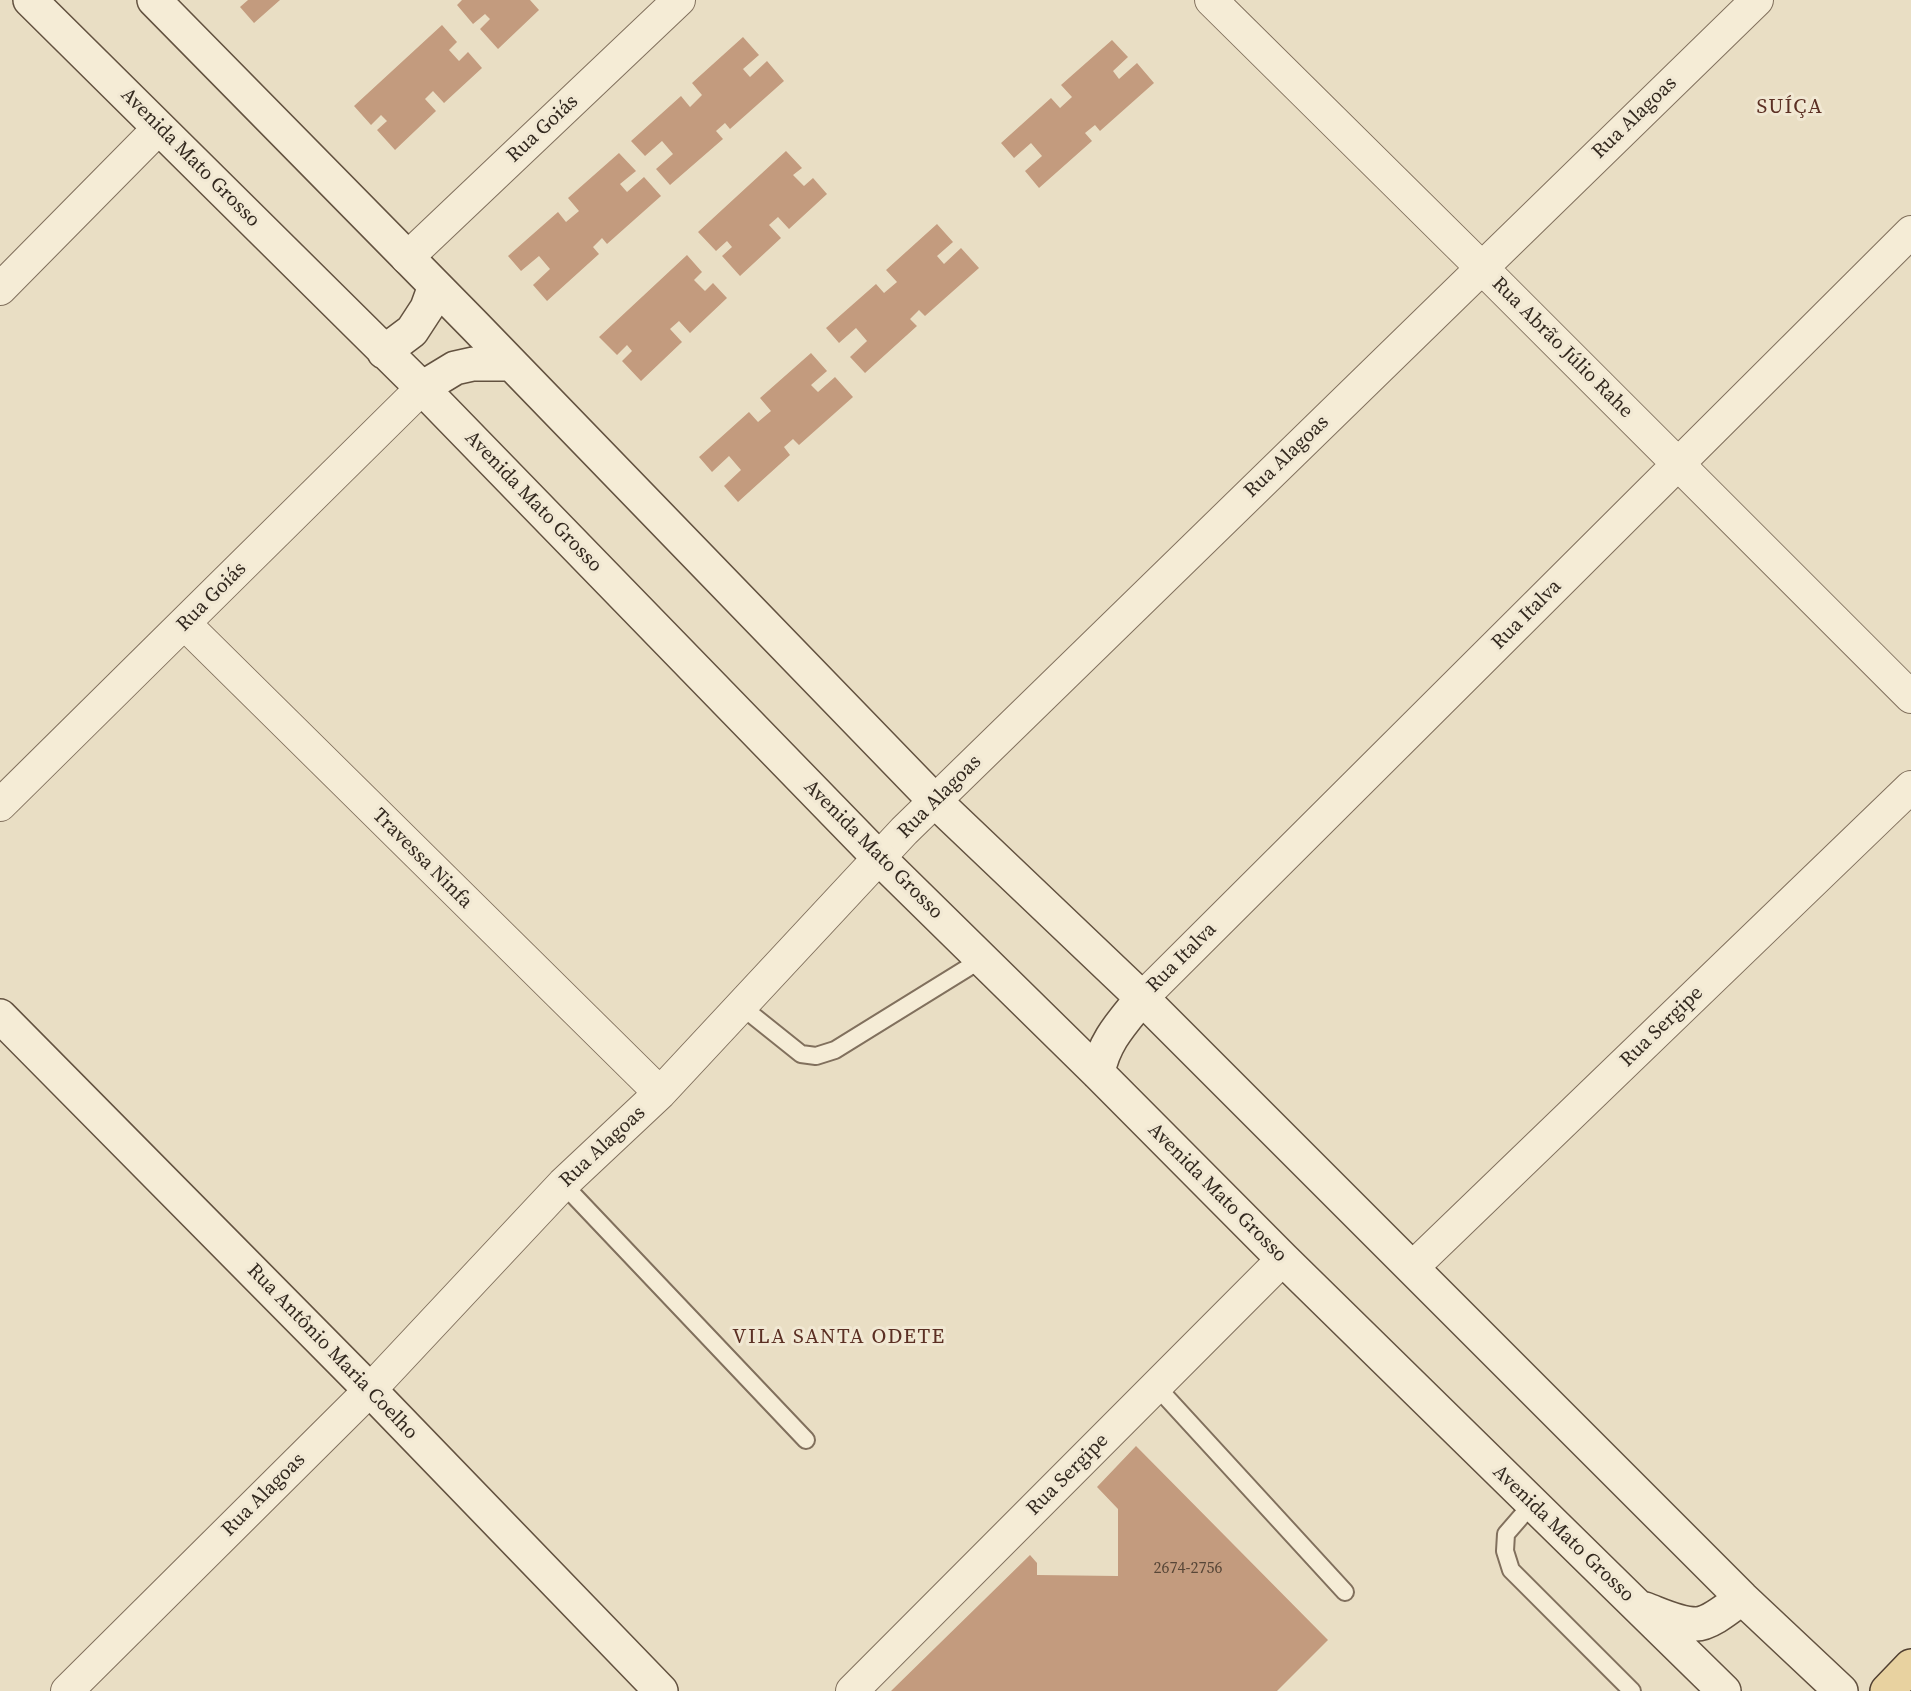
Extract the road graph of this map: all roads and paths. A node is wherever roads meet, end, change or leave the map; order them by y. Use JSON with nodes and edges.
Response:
{"nodes":[{"id":1,"x":30,"y":0,"type":"edge"},
{"id":2,"x":154,"y":0,"type":"edge"},
{"id":3,"x":679,"y":0,"type":"edge"},
{"id":4,"x":1211,"y":0,"type":"edge"},
{"id":5,"x":1757,"y":0,"type":"edge"},
{"id":6,"x":159,"y":128,"type":"junction"},
{"id":7,"x":1911,"y":232,"type":"edge"},
{"id":8,"x":406,"y":258,"type":"junction"},
{"id":9,"x":1482,"y":268,"type":"junction"},
{"id":10,"x":435,"y":286,"type":"junction"},
{"id":11,"x":0,"y":289,"type":"edge"},
{"id":12,"x":384,"y":352,"type":"junction"},
{"id":13,"x":510,"y":364,"type":"junction"},
{"id":14,"x":422,"y":388,"type":"junction"},
{"id":15,"x":1678,"y":464,"type":"junction"},
{"id":16,"x":185,"y":624,"type":"junction"},
{"id":17,"x":1911,"y":697,"type":"edge"},
{"id":18,"x":1911,"y":787,"type":"edge"},
{"id":19,"x":935,"y":801,"type":"junction"},
{"id":20,"x":0,"y":805,"type":"edge"},
{"id":21,"x":880,"y":859,"type":"junction"},
{"id":22,"x":982,"y":959,"type":"junction"},
{"id":23,"x":1142,"y":998,"type":"junction"},
{"id":24,"x":741,"y":1006,"type":"junction"},
{"id":25,"x":0,"y":1016,"type":"edge"},
{"id":26,"x":1098,"y":1073,"type":"junction"},
{"id":27,"x":660,"y":1093,"type":"junction"},
{"id":28,"x":563,"y":1184,"type":"junction"},
{"id":29,"x":1283,"y":1259,"type":"junction"},
{"id":30,"x":1413,"y":1267,"type":"junction"},
{"id":31,"x":1156,"y":1386,"type":"junction"},
{"id":32,"x":370,"y":1390,"type":"junction"},
{"id":33,"x":806,"y":1440,"type":"dead end"},
{"id":34,"x":1532,"y":1504,"type":"junction"},
{"id":35,"x":1345,"y":1592,"type":"dead end"},
{"id":36,"x":1742,"y":1598,"type":"junction"},
{"id":37,"x":1638,"y":1607,"type":"junction"},
{"id":38,"x":1911,"y":1666,"type":"edge"},
{"id":39,"x":651,"y":1688,"type":"edge"},
{"id":40,"x":67,"y":1691,"type":"edge"},
{"id":41,"x":852,"y":1691,"type":"edge"},
{"id":42,"x":1632,"y":1691,"type":"edge"},
{"id":43,"x":1724,"y":1691,"type":"edge"},
{"id":44,"x":1841,"y":1691,"type":"edge"},
{"id":45,"x":1887,"y":1691,"type":"edge"}],
"edges":[{"from":1,"to":6,"type":"main road","name":"Avenida Mato Grosso"},
{"from":2,"to":8,"type":"main road"},
{"from":3,"to":8,"type":"street","name":"Rua Goiás"},
{"from":4,"to":9,"type":"street","name":"Rua Abrão Júlio Rahe"},
{"from":5,"to":9,"type":"street","name":"Rua Alagoas"},
{"from":6,"to":11,"type":"street"},
{"from":6,"to":12,"type":"main road","name":"Avenida Mato Grosso"},
{"from":7,"to":15,"type":"street","name":"Rua Italva"},
{"from":8,"to":10,"type":"main road"},
{"from":9,"to":15,"type":"street","name":"Rua Abrão Júlio Rahe"},
{"from":9,"to":19,"type":"street","name":"Rua Alagoas"},
{"from":10,"to":12,"type":"main road"},
{"from":10,"to":13,"type":"main road"},
{"from":12,"to":14,"type":"main road","name":"Avenida Mato Grosso"},
{"from":13,"to":14,"type":"main road"},
{"from":13,"to":19,"type":"main road"},
{"from":14,"to":16,"type":"street","name":"Rua Goiás"},
{"from":14,"to":21,"type":"main road","name":"Avenida Mato Grosso"},
{"from":15,"to":17,"type":"street","name":"Rua Abrão Júlio Rahe"},
{"from":15,"to":23,"type":"street","name":"Rua Italva"},
{"from":16,"to":20,"type":"street","name":"Rua Goiás"},
{"from":16,"to":27,"type":"street","name":"Travessa Ninfa"},
{"from":18,"to":30,"type":"street","name":"Rua Sergipe"},
{"from":19,"to":21,"type":"street","name":"Rua Alagoas"},
{"from":19,"to":23,"type":"main road"},
{"from":21,"to":22,"type":"main road","name":"Avenida Mato Grosso"},
{"from":21,"to":24,"type":"street","name":"Rua Alagoas"},
{"from":22,"to":24,"type":"lane"},
{"from":22,"to":26,"type":"main road","name":"Avenida Mato Grosso"},
{"from":23,"to":26,"type":"main road"},
{"from":23,"to":30,"type":"main road"},
{"from":24,"to":27,"type":"street","name":"Rua Alagoas"},
{"from":25,"to":32,"type":"main road","name":"Rua Antônio Maria Coelho"},
{"from":26,"to":29,"type":"main road","name":"Avenida Mato Grosso"},
{"from":27,"to":28,"type":"street","name":"Rua Alagoas"},
{"from":28,"to":32,"type":"street","name":"Rua Alagoas"},
{"from":28,"to":33,"type":"lane"},
{"from":29,"to":31,"type":"street","name":"Rua Sergipe"},
{"from":29,"to":34,"type":"main road","name":"Avenida Mato Grosso"},
{"from":30,"to":36,"type":"main road"},
{"from":31,"to":35,"type":"lane"},
{"from":31,"to":41,"type":"street","name":"Rua Sergipe"},
{"from":32,"to":39,"type":"main road","name":"Rua Antônio Maria Coelho"},
{"from":32,"to":40,"type":"street","name":"Rua Alagoas"},
{"from":34,"to":37,"type":"main road","name":"Avenida Mato Grosso"},
{"from":34,"to":42,"type":"lane"},
{"from":36,"to":37,"type":"main road"},
{"from":36,"to":44,"type":"main road"},
{"from":37,"to":43,"type":"main road","name":"Avenida Mato Grosso"},
{"from":38,"to":45,"type":"main road"}]}
